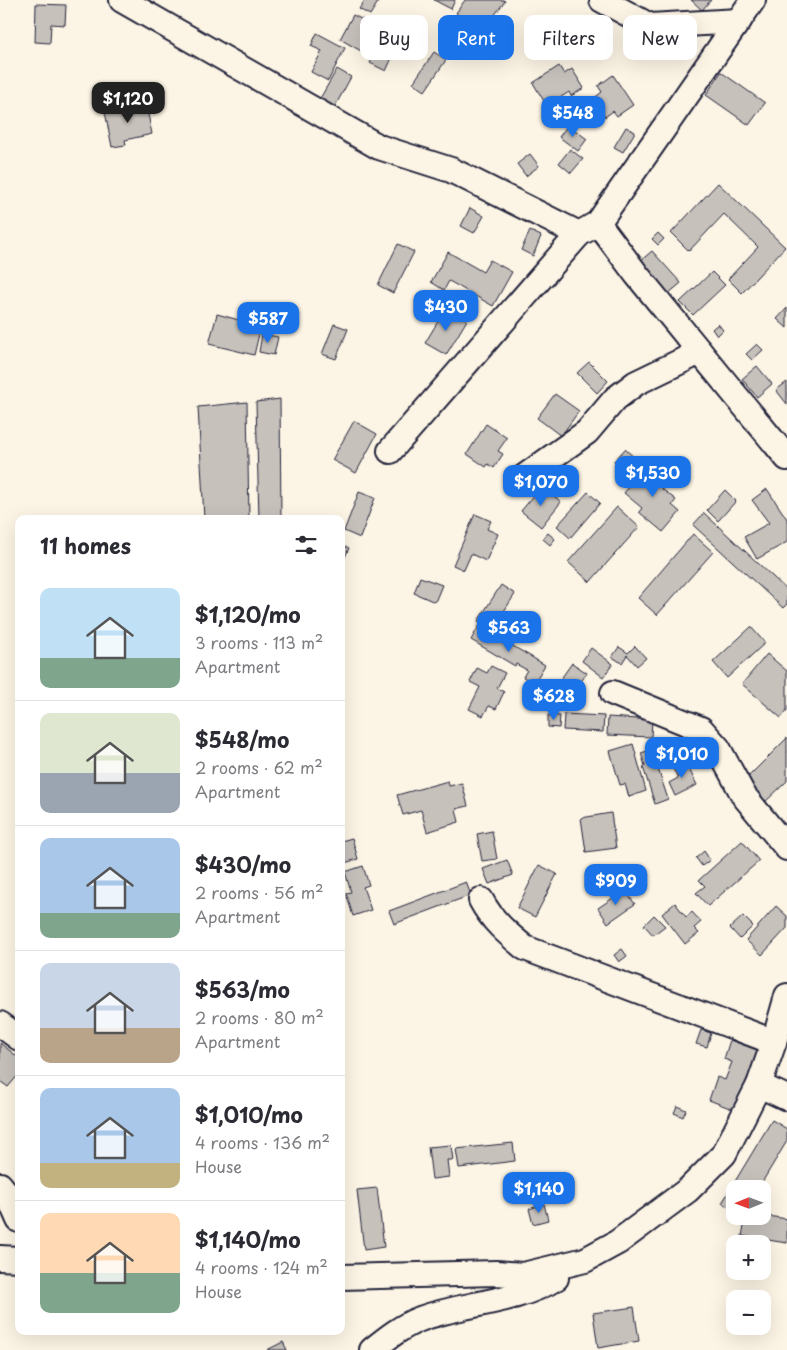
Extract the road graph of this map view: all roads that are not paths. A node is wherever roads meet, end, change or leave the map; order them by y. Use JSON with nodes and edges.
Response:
{"nodes":[{"id":1,"x":122,"y":0,"type":"edge"},
{"id":2,"x":602,"y":0,"type":"edge"},
{"id":3,"x":753,"y":0,"type":"edge"},
{"id":4,"x":739,"y":20,"type":"junction"},
{"id":5,"x":589,"y":229,"type":"junction"},
{"id":6,"x":700,"y":352,"type":"junction"},
{"id":7,"x":390,"y":450,"type":"dead end"},
{"id":8,"x":787,"y":458,"type":"edge"},
{"id":9,"x":524,"y":477,"type":"dead end"},
{"id":10,"x":613,"y":693,"type":"dead end"},
{"id":11,"x":787,"y":848,"type":"edge"},
{"id":12,"x":481,"y":900,"type":"dead end"},
{"id":13,"x":787,"y":996,"type":"edge"},
{"id":14,"x":0,"y":1024,"type":"edge"},
{"id":15,"x":15,"y":1035,"type":"edge"},
{"id":16,"x":774,"y":1042,"type":"junction"},
{"id":17,"x":759,"y":1085,"type":"junction"},
{"id":18,"x":787,"y":1098,"type":"edge"},
{"id":19,"x":9,"y":1186,"type":"edge"},
{"id":20,"x":15,"y":1206,"type":"edge"},
{"id":21,"x":0,"y":1258,"type":"edge"},
{"id":22,"x":15,"y":1259,"type":"edge"},
{"id":23,"x":585,"y":1260,"type":"junction"},
{"id":24,"x":345,"y":1277,"type":"edge"},
{"id":25,"x":372,"y":1350,"type":"edge"}],
"edges":[{"from":1,"to":5,"type":"street"},
{"from":2,"to":4,"type":"street"},
{"from":3,"to":4,"type":"street"},
{"from":4,"to":5,"type":"street"},
{"from":5,"to":6,"type":"street"},
{"from":5,"to":7,"type":"street"},
{"from":6,"to":8,"type":"street"},
{"from":6,"to":9,"type":"street"},
{"from":10,"to":11,"type":"street"},
{"from":12,"to":16,"type":"street"},
{"from":13,"to":16,"type":"street"},
{"from":14,"to":15,"type":"street"},
{"from":16,"to":17,"type":"street"},
{"from":17,"to":18,"type":"street"},
{"from":17,"to":23,"type":"street"},
{"from":19,"to":20,"type":"street"},
{"from":21,"to":22,"type":"street"},
{"from":23,"to":24,"type":"street"},
{"from":23,"to":25,"type":"street"}]}
